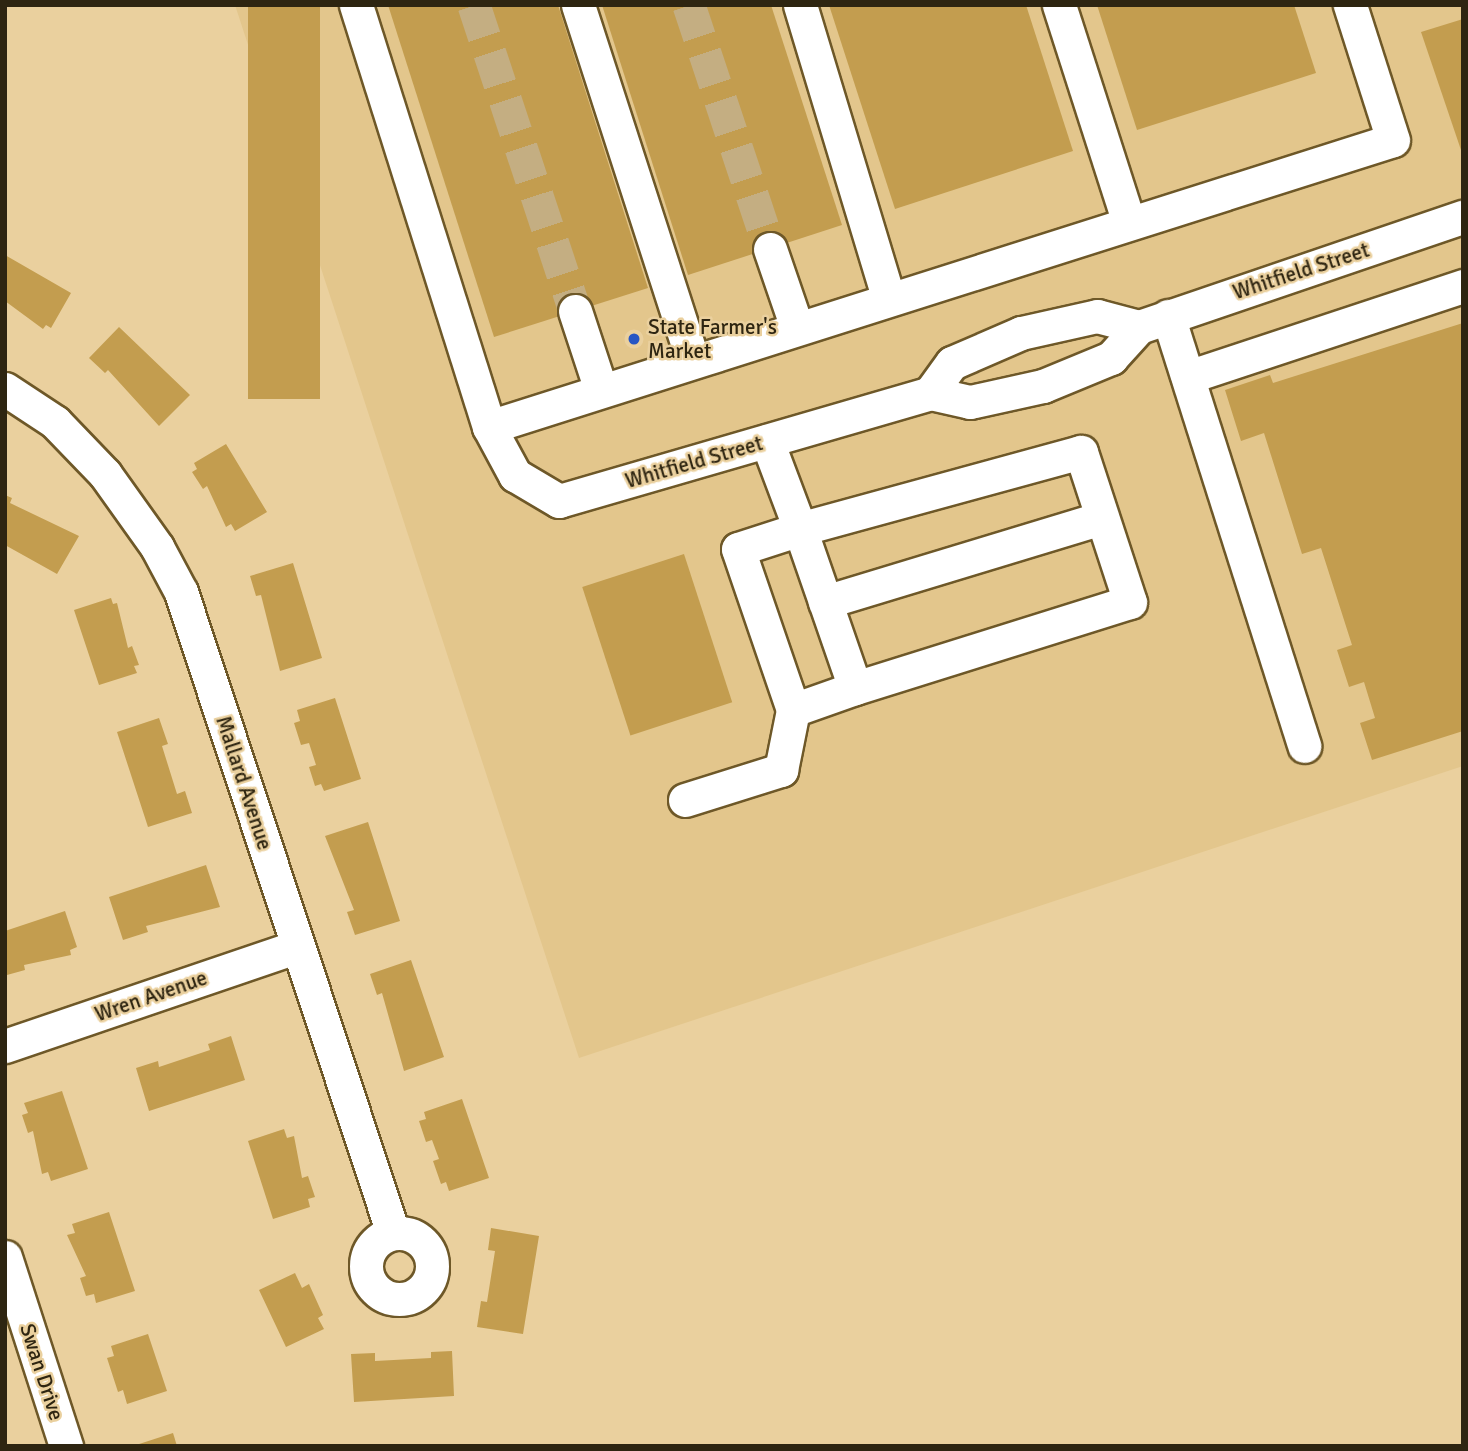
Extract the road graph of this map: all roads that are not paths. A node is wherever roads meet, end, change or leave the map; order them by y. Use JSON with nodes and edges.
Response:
{"nodes":[{"id":1,"x":356,"y":5,"type":"edge"},
{"id":2,"x":578,"y":5,"type":"edge"},
{"id":3,"x":800,"y":5,"type":"edge"},
{"id":4,"x":1059,"y":5,"type":"edge"},
{"id":5,"x":1350,"y":5,"type":"edge"},
{"id":6,"x":1463,"y":218,"type":"edge"},
{"id":7,"x":1129,"y":223,"type":"junction"},
{"id":8,"x":770,"y":249,"type":"tunnel mouth"},
{"id":9,"x":1463,"y":286,"type":"edge"},
{"id":10,"x":890,"y":299,"type":"junction"},
{"id":11,"x":575,"y":311,"type":"tunnel mouth"},
{"id":12,"x":1153,"y":321,"type":"junction"},
{"id":13,"x":797,"y":328,"type":"junction"},
{"id":14,"x":693,"y":361,"type":"junction"},
{"id":15,"x":1188,"y":377,"type":"junction"},
{"id":16,"x":5,"y":388,"type":"edge"},
{"id":17,"x":600,"y":390,"type":"junction"},
{"id":18,"x":930,"y":393,"type":"junction"},
{"id":19,"x":489,"y":427,"type":"junction"},
{"id":20,"x":767,"y":441,"type":"junction"},
{"id":21,"x":1102,"y":518,"type":"junction"},
{"id":22,"x":800,"y":530,"type":"junction"},
{"id":23,"x":825,"y":602,"type":"junction"},
{"id":24,"x":855,"y":688,"type":"junction"},
{"id":25,"x":793,"y":710,"type":"junction"},
{"id":26,"x":1304,"y":746,"type":"dead end"},
{"id":27,"x":685,"y":800,"type":"dead end"},
{"id":28,"x":296,"y":947,"type":"junction"},
{"id":29,"x":5,"y":1046,"type":"edge"},
{"id":30,"x":394,"y":1233,"type":"dead end"},
{"id":31,"x":5,"y":1257,"type":"edge"},
{"id":32,"x":66,"y":1446,"type":"edge"}],
"edges":[{"from":1,"to":19,"type":"street","name":"Whitfield Street"},
{"from":2,"to":14,"type":"street"},
{"from":3,"to":10,"type":"street"},
{"from":4,"to":7,"type":"street"},
{"from":5,"to":7,"type":"street"},
{"from":6,"to":12,"type":"street","name":"Whitfield Street"},
{"from":7,"to":10,"type":"street"},
{"from":8,"to":13,"type":"street"},
{"from":9,"to":15,"type":"street"},
{"from":10,"to":13,"type":"street"},
{"from":11,"to":17,"type":"street"},
{"from":12,"to":15,"type":"street"},
{"from":12,"to":18,"type":"street","name":"Whitfield Street"},
{"from":12,"to":18,"type":"street"},
{"from":13,"to":14,"type":"street"},
{"from":14,"to":17,"type":"street"},
{"from":15,"to":26,"type":"street"},
{"from":16,"to":28,"type":"street","name":"Mallard Avenue"},
{"from":17,"to":19,"type":"street"},
{"from":18,"to":20,"type":"street","name":"Whitfield Street"},
{"from":19,"to":20,"type":"street","name":"Whitfield Street"},
{"from":20,"to":22,"type":"street"},
{"from":21,"to":22,"type":"street"},
{"from":21,"to":23,"type":"street"},
{"from":21,"to":24,"type":"street"},
{"from":22,"to":23,"type":"street"},
{"from":22,"to":25,"type":"street"},
{"from":23,"to":24,"type":"street"},
{"from":24,"to":25,"type":"street"},
{"from":25,"to":27,"type":"street"},
{"from":28,"to":29,"type":"street","name":"Wren Avenue"},
{"from":28,"to":30,"type":"street","name":"Mallard Avenue"},
{"from":31,"to":32,"type":"street","name":"Swan Drive"}]}
